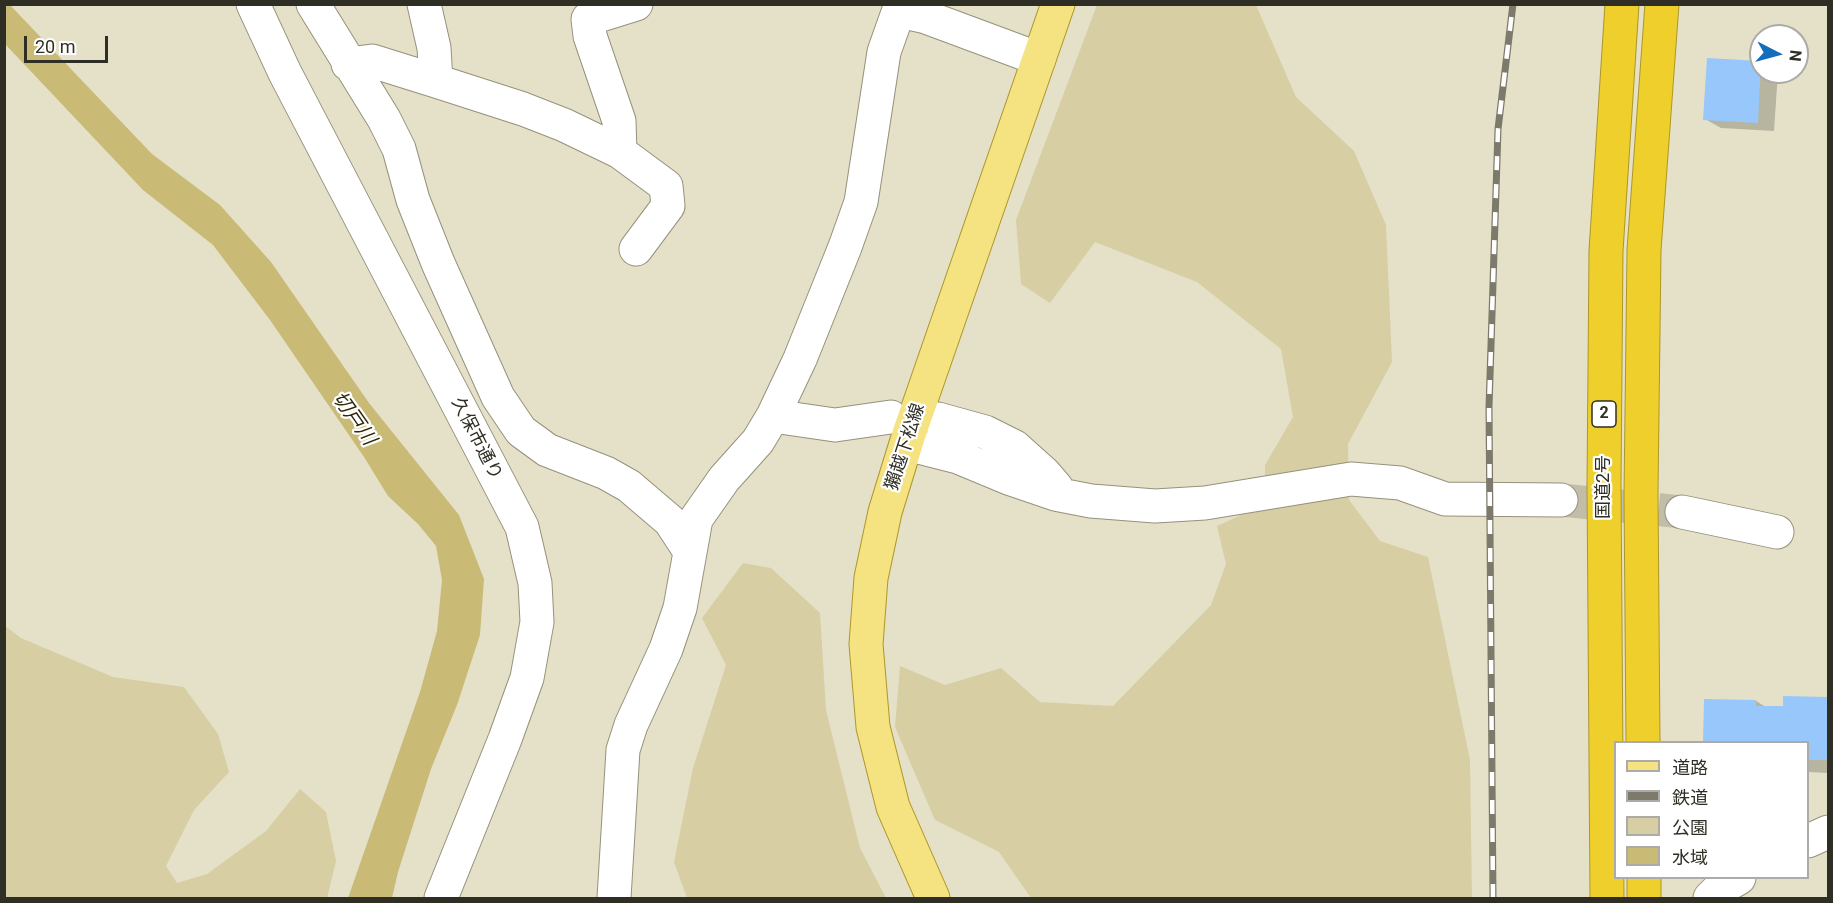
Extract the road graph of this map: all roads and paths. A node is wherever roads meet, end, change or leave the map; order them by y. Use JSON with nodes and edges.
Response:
{"nodes":[{"id":1,"x":253,"y":4,"type":"edge"},
{"id":2,"x":313,"y":4,"type":"edge"},
{"id":3,"x":424,"y":4,"type":"edge"},
{"id":4,"x":636,"y":4,"type":"edge"},
{"id":5,"x":1058,"y":4,"type":"edge"},
{"id":6,"x":1622,"y":4,"type":"edge"},
{"id":7,"x":1662,"y":4,"type":"edge"},
{"id":8,"x":900,"y":8,"type":"edge"},
{"id":9,"x":1039,"y":59,"type":"junction"},
{"id":10,"x":348,"y":64,"type":"junction"},
{"id":11,"x":436,"y":81,"type":"junction"},
{"id":12,"x":620,"y":152,"type":"junction"},
{"id":13,"x":636,"y":249,"type":"dead end"},
{"id":14,"x":773,"y":416,"type":"junction"},
{"id":15,"x":938,"y":419,"type":"dead end"},
{"id":16,"x":899,"y":430,"type":"junction"},
{"id":17,"x":1055,"y":494,"type":"junction"},
{"id":18,"x":1561,"y":500,"type":"tunnel mouth"},
{"id":19,"x":1682,"y":512,"type":"tunnel mouth"},
{"id":20,"x":1777,"y":532,"type":"dead end"},
{"id":21,"x":689,"y":550,"type":"junction"},
{"id":22,"x":1643,"y":741,"type":"edge"},
{"id":23,"x":1828,"y":832,"type":"edge"},
{"id":24,"x":1809,"y":841,"type":"edge"},
{"id":25,"x":1644,"y":879,"type":"edge"},
{"id":26,"x":1737,"y":879,"type":"edge"},
{"id":27,"x":441,"y":898,"type":"edge"},
{"id":28,"x":614,"y":898,"type":"edge"},
{"id":29,"x":933,"y":898,"type":"edge"},
{"id":30,"x":1607,"y":898,"type":"edge"},
{"id":31,"x":1644,"y":898,"type":"edge"},
{"id":32,"x":1710,"y":898,"type":"edge"}],
"edges":[{"from":1,"to":27,"type":"street","name":"久保市通り"},
{"from":2,"to":10,"type":"street"},
{"from":3,"to":11,"type":"street"},
{"from":4,"to":12,"type":"street"},
{"from":5,"to":9,"type":"main road","name":"獺越下松線"},
{"from":6,"to":30,"type":"highway","name":"国道2号","number":"2"},
{"from":7,"to":22,"type":"highway","name":"国道2号","number":"2"},
{"from":8,"to":9,"type":"street"},
{"from":8,"to":14,"type":"street"},
{"from":9,"to":16,"type":"main road","name":"獺越下松線"},
{"from":10,"to":11,"type":"street"},
{"from":10,"to":21,"type":"street"},
{"from":11,"to":12,"type":"street"},
{"from":12,"to":13,"type":"street"},
{"from":14,"to":16,"type":"street"},
{"from":14,"to":21,"type":"street"},
{"from":15,"to":17,"type":"street"},
{"from":16,"to":17,"type":"street"},
{"from":16,"to":29,"type":"main road","name":"獺越下松線"},
{"from":17,"to":18,"type":"street"},
{"from":19,"to":20,"type":"street"},
{"from":21,"to":28,"type":"street"},
{"from":23,"to":24,"type":"street"},
{"from":25,"to":31,"type":"highway"},
{"from":26,"to":32,"type":"street"}]}
